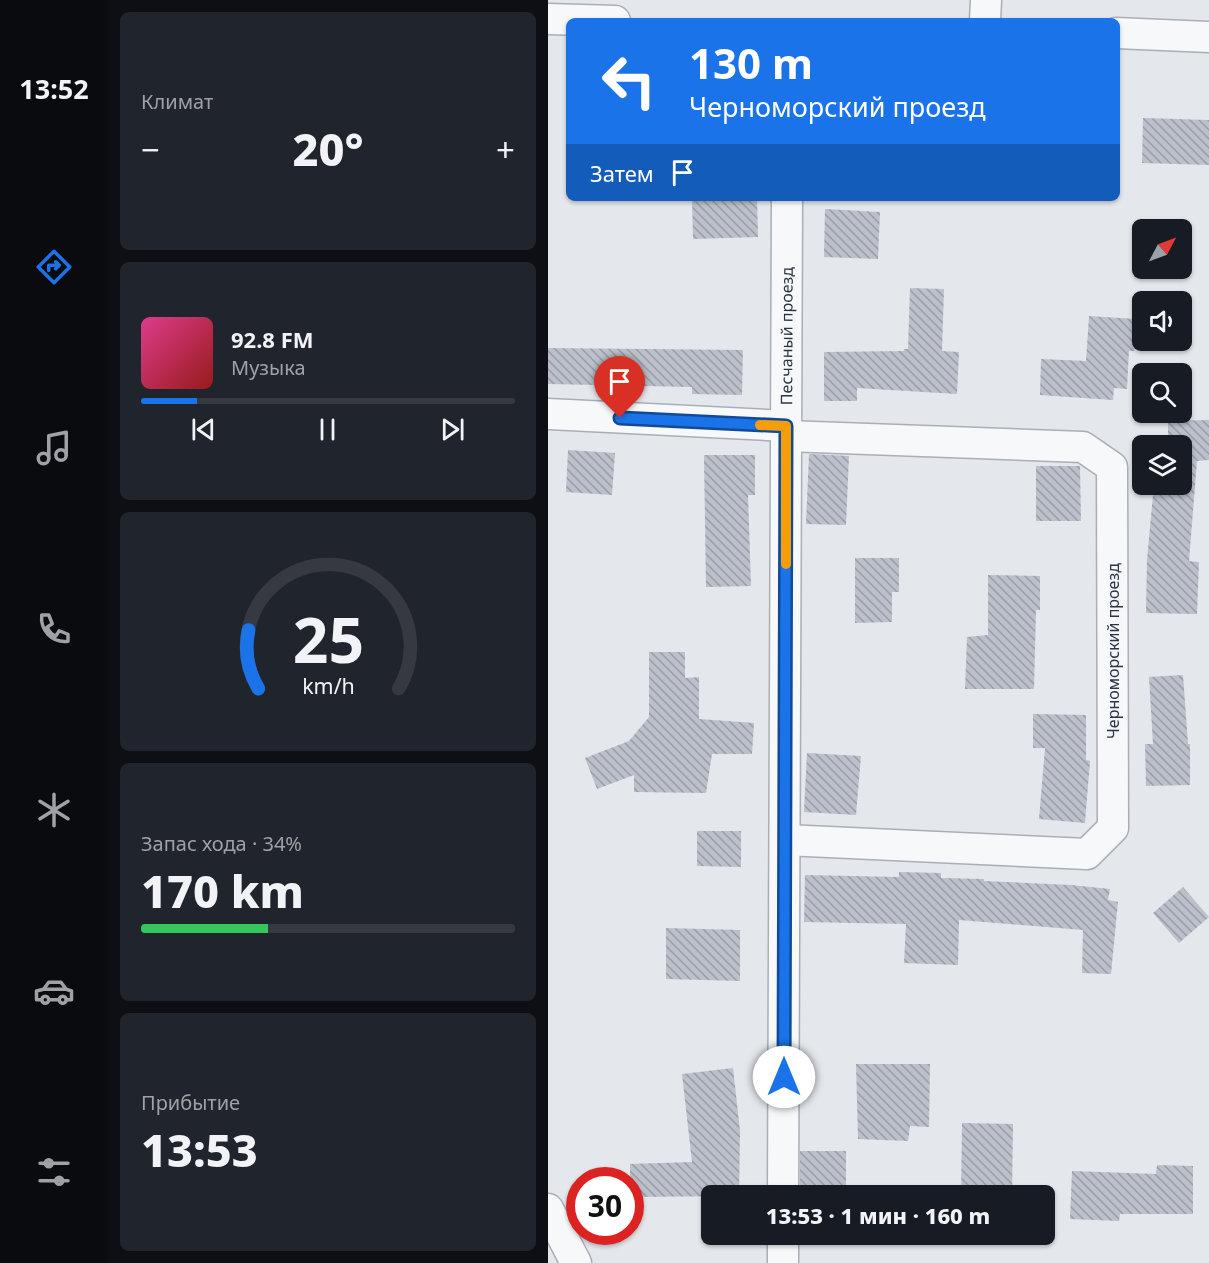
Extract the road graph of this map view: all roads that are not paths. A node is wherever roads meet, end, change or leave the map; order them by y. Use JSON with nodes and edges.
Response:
{"nodes":[{"id":1,"x":986,"y":0,"type":"edge"},
{"id":2,"x":985,"y":18,"type":"edge"},
{"id":3,"x":548,"y":19,"type":"edge"},
{"id":4,"x":566,"y":20,"type":"edge"},
{"id":5,"x":1120,"y":33,"type":"edge"},
{"id":6,"x":1210,"y":37,"type":"edge"},
{"id":7,"x":787,"y":201,"type":"edge"},
{"id":8,"x":548,"y":414,"type":"edge"},
{"id":9,"x":786,"y":431,"type":"junction"},
{"id":10,"x":785,"y":840,"type":"junction"},
{"id":11,"x":783,"y":1185,"type":"edge"},
{"id":12,"x":548,"y":1209,"type":"edge"},
{"id":13,"x":783,"y":1245,"type":"edge"},
{"id":14,"x":576,"y":1263,"type":"edge"},
{"id":15,"x":783,"y":1263,"type":"edge"}],
"edges":[{"from":1,"to":2,"type":"street"},
{"from":3,"to":4,"type":"street"},
{"from":5,"to":6,"type":"street"},
{"from":7,"to":9,"type":"street","name":"Песчаный проезд"},
{"from":8,"to":9,"type":"street","name":"Черноморский проезд"},
{"from":9,"to":10,"type":"street","name":"Песчаный проезд"},
{"from":9,"to":10,"type":"street","name":"Черноморский проезд"},
{"from":10,"to":11,"type":"street","name":"Песчаный проезд"},
{"from":12,"to":14,"type":"street"},
{"from":13,"to":15,"type":"street"}]}
